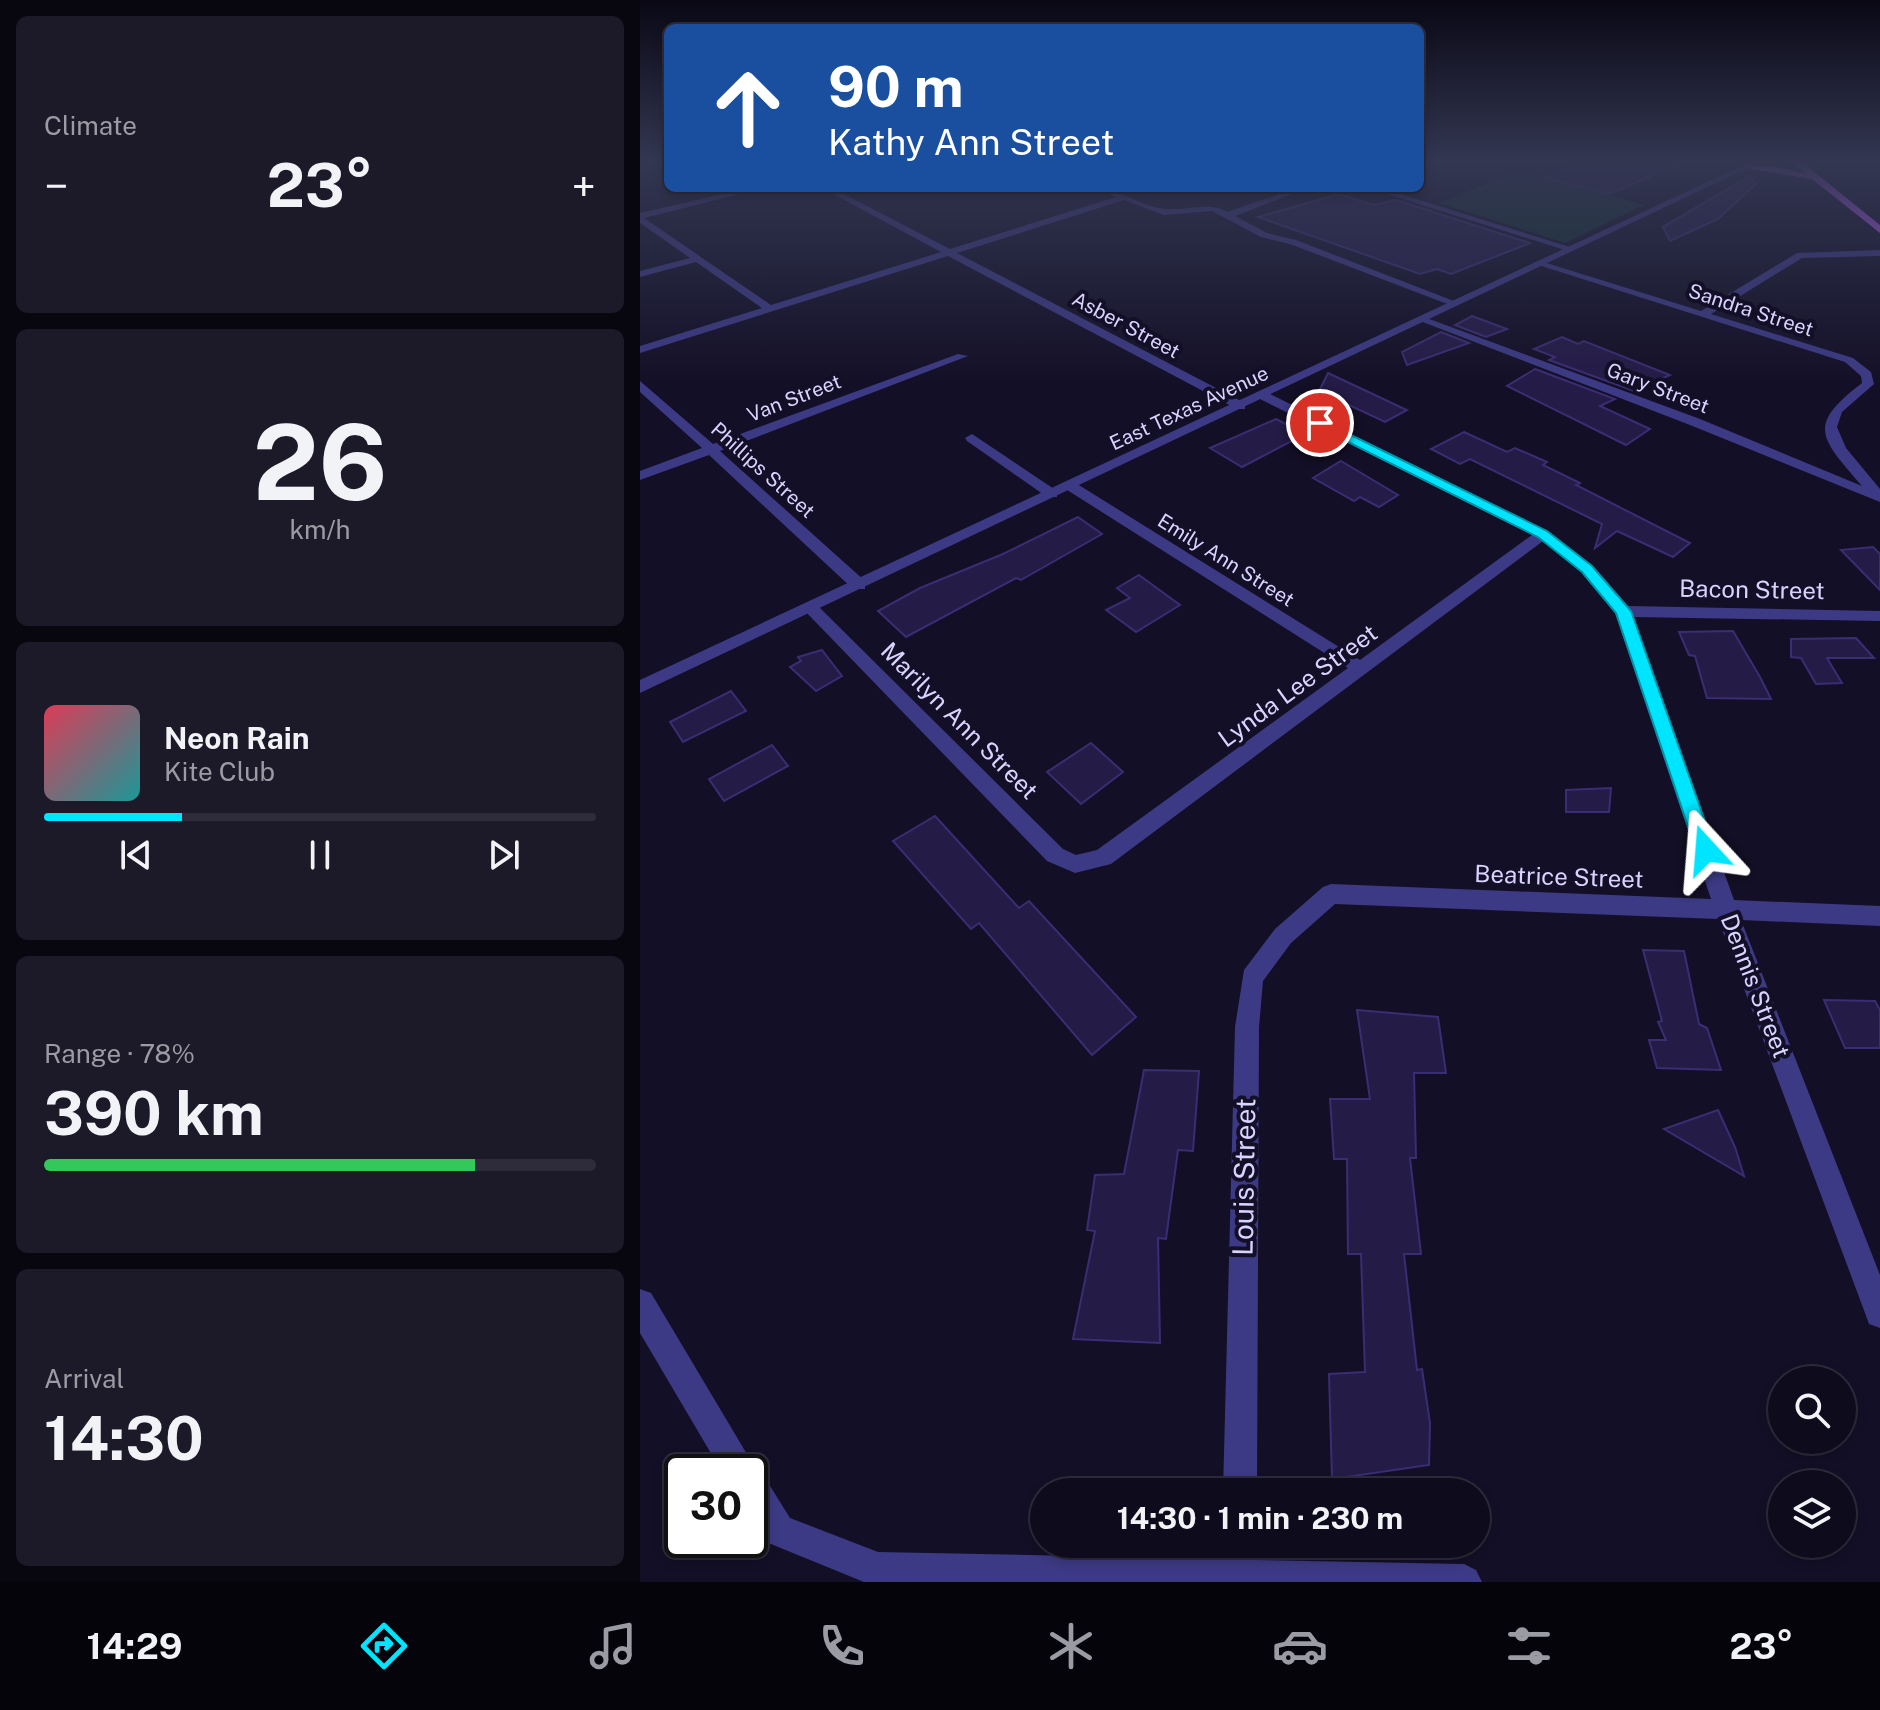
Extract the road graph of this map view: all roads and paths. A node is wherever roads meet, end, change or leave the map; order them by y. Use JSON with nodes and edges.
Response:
{"nodes":[{"id":1,"x":667,"y":237,"type":"edge"},
{"id":2,"x":921,"y":237,"type":"edge"},
{"id":3,"x":999,"y":237,"type":"edge"},
{"id":4,"x":1272,"y":237,"type":"edge"},
{"id":5,"x":1532,"y":237,"type":"edge"},
{"id":6,"x":1592,"y":237,"type":"edge"},
{"id":7,"x":1568,"y":248,"type":"junction"},
{"id":8,"x":951,"y":252,"type":"junction"},
{"id":9,"x":1880,"y":253,"type":"edge"},
{"id":10,"x":698,"y":259,"type":"junction"},
{"id":11,"x":1537,"y":263,"type":"junction"},
{"id":12,"x":640,"y":274,"type":"edge"},
{"id":13,"x":1454,"y":303,"type":"junction"},
{"id":14,"x":770,"y":309,"type":"junction"},
{"id":15,"x":1705,"y":313,"type":"junction"},
{"id":16,"x":1420,"y":319,"type":"junction"},
{"id":17,"x":640,"y":350,"type":"edge"},
{"id":18,"x":962,"y":356,"type":"dead end"},
{"id":19,"x":640,"y":385,"type":"edge"},
{"id":20,"x":1264,"y":396,"type":"junction"},
{"id":21,"x":1241,"y":406,"type":"junction"},
{"id":22,"x":972,"y":438,"type":"dead end"},
{"id":23,"x":712,"y":450,"type":"junction"},
{"id":24,"x":640,"y":476,"type":"edge"},
{"id":25,"x":1069,"y":485,"type":"junction"},
{"id":26,"x":1052,"y":494,"type":"junction"},
{"id":27,"x":1880,"y":498,"type":"edge"},
{"id":28,"x":1543,"y":534,"type":"junction"},
{"id":29,"x":859,"y":585,"type":"junction"},
{"id":30,"x":810,"y":608,"type":"junction"},
{"id":31,"x":1623,"y":611,"type":"junction"},
{"id":32,"x":1880,"y":616,"type":"edge"},
{"id":33,"x":1362,"y":669,"type":"junction"},
{"id":34,"x":640,"y":687,"type":"edge"},
{"id":35,"x":1075,"y":864,"type":"joint"},
{"id":36,"x":1331,"y":894,"type":"joint"},
{"id":37,"x":1726,"y":910,"type":"junction"},
{"id":38,"x":1880,"y":916,"type":"edge"},
{"id":39,"x":640,"y":1304,"type":"edge"},
{"id":40,"x":1880,"y":1313,"type":"edge"},
{"id":41,"x":730,"y":1454,"type":"edge"},
{"id":42,"x":1240,"y":1478,"type":"edge"},
{"id":43,"x":768,"y":1514,"type":"edge"},
{"id":44,"x":1238,"y":1568,"type":"edge"},
{"id":45,"x":883,"y":1576,"type":"edge"},
{"id":46,"x":1464,"y":1582,"type":"edge"}],
"edges":[{"from":1,"to":10,"type":"street"},
{"from":2,"to":8,"type":"street","name":"Asber Street"},
{"from":3,"to":8,"type":"street"},
{"from":4,"to":13,"type":"street"},
{"from":5,"to":7,"type":"street"},
{"from":6,"to":7,"type":"street","name":"East Texas Avenue"},
{"from":7,"to":11,"type":"street","name":"East Texas Avenue"},
{"from":8,"to":14,"type":"street"},
{"from":8,"to":21,"type":"street","name":"Asber Street"},
{"from":9,"to":15,"type":"street"},
{"from":10,"to":12,"type":"street"},
{"from":10,"to":14,"type":"street"},
{"from":11,"to":13,"type":"street","name":"East Texas Avenue"},
{"from":11,"to":15,"type":"street","name":"Sandra Street"},
{"from":13,"to":16,"type":"street","name":"East Texas Avenue"},
{"from":14,"to":17,"type":"street"},
{"from":15,"to":27,"type":"street","name":"Sandra Street"},
{"from":16,"to":20,"type":"street","name":"East Texas Avenue"},
{"from":16,"to":27,"type":"street","name":"Gary Street"},
{"from":18,"to":23,"type":"street","name":"Van Street"},
{"from":19,"to":23,"type":"street","name":"Phillips Street"},
{"from":20,"to":21,"type":"street","name":"East Texas Avenue"},
{"from":20,"to":28,"type":"street"},
{"from":21,"to":25,"type":"street","name":"East Texas Avenue"},
{"from":22,"to":26,"type":"street"},
{"from":23,"to":24,"type":"street","name":"Van Street"},
{"from":23,"to":29,"type":"street","name":"Phillips Street"},
{"from":25,"to":26,"type":"street","name":"East Texas Avenue"},
{"from":25,"to":33,"type":"street","name":"Emily Ann Street"},
{"from":26,"to":29,"type":"street","name":"East Texas Avenue"},
{"from":28,"to":31,"type":"street"},
{"from":28,"to":33,"type":"street","name":"Lynda Lee Street"},
{"from":29,"to":30,"type":"street","name":"East Texas Avenue"},
{"from":30,"to":34,"type":"street","name":"East Texas Avenue"},
{"from":30,"to":35,"type":"street","name":"Marilyn Ann Street"},
{"from":31,"to":32,"type":"street","name":"Bacon Street"},
{"from":31,"to":37,"type":"street","name":"Dennis Street"},
{"from":33,"to":35,"type":"street","name":"Lynda Lee Street"},
{"from":36,"to":37,"type":"street","name":"Beatrice Street"},
{"from":36,"to":42,"type":"street","name":"Louis Street"},
{"from":37,"to":38,"type":"street","name":"Beatrice Street"},
{"from":37,"to":40,"type":"street","name":"Dennis Street"},
{"from":39,"to":41,"type":"street"},
{"from":43,"to":45,"type":"street"},
{"from":44,"to":45,"type":"street"},
{"from":44,"to":46,"type":"street"}]}
